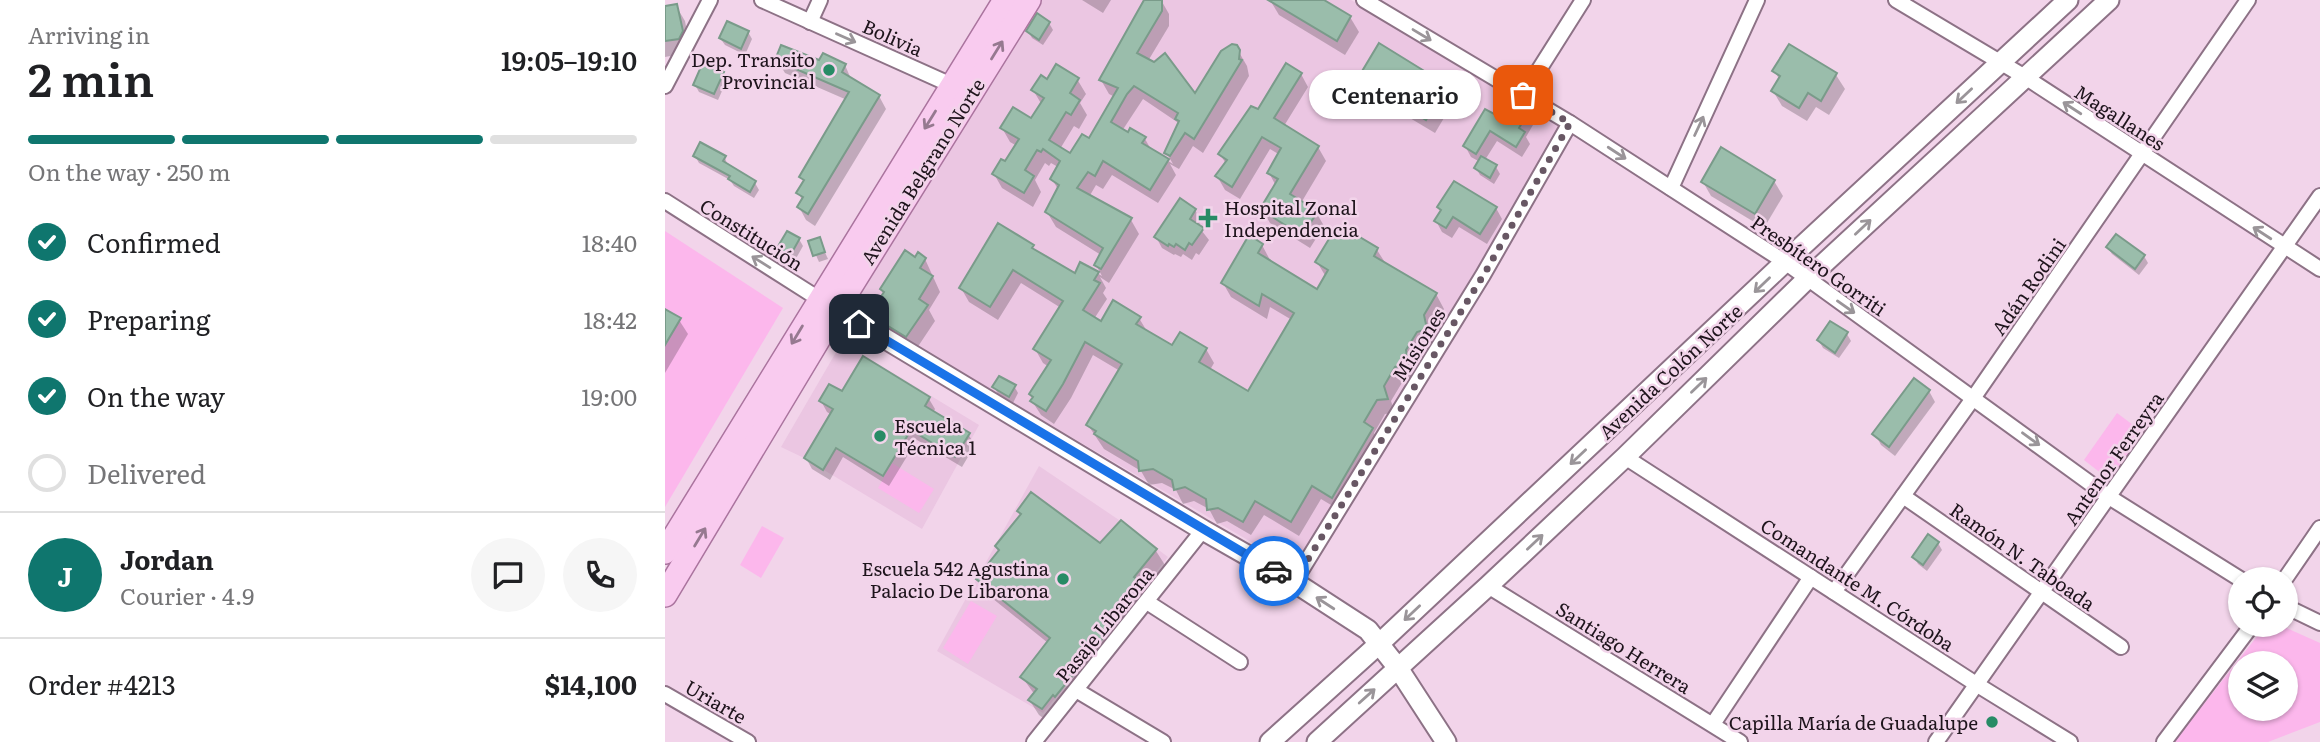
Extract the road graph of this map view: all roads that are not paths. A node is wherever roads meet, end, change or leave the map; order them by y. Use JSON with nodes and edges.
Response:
{"nodes":[{"id":1,"x":710,"y":0,"type":"edge"},
{"id":2,"x":761,"y":0,"type":"edge"},
{"id":3,"x":820,"y":0,"type":"edge"},
{"id":4,"x":1005,"y":0,"type":"edge"},
{"id":5,"x":1029,"y":0,"type":"edge"},
{"id":6,"x":1364,"y":0,"type":"edge"},
{"id":7,"x":1583,"y":0,"type":"edge"},
{"id":8,"x":1757,"y":0,"type":"edge"},
{"id":9,"x":1896,"y":0,"type":"edge"},
{"id":10,"x":2068,"y":0,"type":"edge"},
{"id":11,"x":2109,"y":0,"type":"edge"},
{"id":12,"x":2248,"y":0,"type":"edge"},
{"id":13,"x":810,"y":22,"type":"junction"},
{"id":14,"x":2001,"y":62,"type":"junction"},
{"id":15,"x":2025,"y":78,"type":"junction"},
{"id":16,"x":665,"y":86,"type":"edge"},
{"id":17,"x":961,"y":89,"type":"junction"},
{"id":18,"x":1523,"y":95,"type":"junction"},
{"id":19,"x":1570,"y":123,"type":"junction"},
{"id":20,"x":2143,"y":155,"type":"junction"},
{"id":21,"x":1671,"y":188,"type":"junction"},
{"id":22,"x":2320,"y":196,"type":"edge"},
{"id":23,"x":665,"y":201,"type":"edge"},
{"id":24,"x":2284,"y":247,"type":"junction"},
{"id":25,"x":1785,"y":262,"type":"junction"},
{"id":26,"x":2320,"y":270,"type":"edge"},
{"id":27,"x":1807,"y":279,"type":"junction"},
{"id":28,"x":827,"y":304,"type":"junction"},
{"id":29,"x":1974,"y":397,"type":"junction"},
{"id":30,"x":1625,"y":457,"type":"junction"},
{"id":31,"x":1903,"y":496,"type":"junction"},
{"id":32,"x":2109,"y":496,"type":"junction"},
{"id":33,"x":2320,"y":528,"type":"edge"},
{"id":34,"x":1203,"y":530,"type":"junction"},
{"id":35,"x":665,"y":552,"type":"edge"},
{"id":36,"x":2293,"y":567,"type":"edge"},
{"id":37,"x":2228,"y":571,"type":"edge"},
{"id":38,"x":1811,"y":577,"type":"junction"},
{"id":39,"x":1294,"y":582,"type":"junction"},
{"id":40,"x":1488,"y":586,"type":"junction"},
{"id":41,"x":1834,"y":592,"type":"junction"},
{"id":42,"x":2042,"y":594,"type":"junction"},
{"id":43,"x":665,"y":595,"type":"edge"},
{"id":44,"x":1147,"y":603,"type":"junction"},
{"id":45,"x":2298,"y":613,"type":"edge"},
{"id":46,"x":2320,"y":624,"type":"edge"},
{"id":47,"x":2243,"y":637,"type":"edge"},
{"id":48,"x":1380,"y":643,"type":"junction"},
{"id":49,"x":2121,"y":647,"type":"dead end"},
{"id":50,"x":1240,"y":662,"type":"dead end"},
{"id":51,"x":1398,"y":668,"type":"junction"},
{"id":52,"x":1976,"y":684,"type":"junction"},
{"id":53,"x":1076,"y":690,"type":"junction"},
{"id":54,"x":665,"y":694,"type":"edge"},
{"id":55,"x":1713,"y":724,"type":"junction"},
{"id":56,"x":748,"y":742,"type":"edge"},
{"id":57,"x":1034,"y":742,"type":"edge"},
{"id":58,"x":1163,"y":742,"type":"edge"},
{"id":59,"x":1271,"y":742,"type":"edge"},
{"id":60,"x":1317,"y":742,"type":"edge"},
{"id":61,"x":1446,"y":742,"type":"edge"},
{"id":62,"x":1740,"y":742,"type":"edge"},
{"id":63,"x":1936,"y":742,"type":"edge"},
{"id":64,"x":2070,"y":742,"type":"edge"},
{"id":65,"x":2164,"y":742,"type":"edge"}],
"edges":[{"from":1,"to":16,"type":"street"},
{"from":2,"to":13,"type":"street","name":"Bolivia"},
{"from":3,"to":13,"type":"street"},
{"from":4,"to":17,"type":"main road","name":"Avenida Belgrano Norte"},
{"from":17,"to":5,"type":"main road","name":"Avenida Belgrano Norte","one_way":true},
{"from":6,"to":18,"type":"street","name":"Presbítero Gorriti","one_way":true},
{"from":7,"to":18,"type":"street"},
{"from":21,"to":8,"type":"street","one_way":true},
{"from":9,"to":14,"type":"street","name":"Magallanes"},
{"from":10,"to":14,"type":"main road","name":"Avenida Colón Norte"},
{"from":11,"to":15,"type":"main road","name":"Avenida Colón Norte"},
{"from":12,"to":20,"type":"street","name":"Adán Rodini"},
{"from":13,"to":17,"type":"street","name":"Bolivia","one_way":true},
{"from":14,"to":15,"type":"street","name":"Magallanes"},
{"from":14,"to":25,"type":"main road","name":"Avenida Colón Norte","one_way":true},
{"from":20,"to":15,"type":"street","name":"Magallanes","one_way":true},
{"from":27,"to":15,"type":"main road","name":"Avenida Colón Norte","one_way":true},
{"from":17,"to":28,"type":"main road","name":"Avenida Belgrano Norte"},
{"from":18,"to":19,"type":"street","name":"Presbítero Gorriti"},
{"from":19,"to":21,"type":"street","name":"Presbítero Gorriti","one_way":true},
{"from":19,"to":39,"type":"street","name":"Misiones"},
{"from":24,"to":20,"type":"street","name":"Magallanes","one_way":true},
{"from":20,"to":29,"type":"street","name":"Adán Rodini"},
{"from":21,"to":25,"type":"street","name":"Presbítero Gorriti"},
{"from":22,"to":24,"type":"street","name":"Antenor Ferreyra"},
{"from":28,"to":23,"type":"street","name":"Constitución","one_way":true},
{"from":24,"to":26,"type":"street","name":"Magallanes"},
{"from":24,"to":32,"type":"street","name":"Antenor Ferreyra"},
{"from":25,"to":27,"type":"street","name":"Presbítero Gorriti"},
{"from":25,"to":48,"type":"main road","name":"Avenida Colón Norte","one_way":true},
{"from":27,"to":29,"type":"street","name":"Presbítero Gorriti","one_way":true},
{"from":30,"to":27,"type":"main road","name":"Avenida Colón Norte","one_way":true},
{"from":28,"to":34,"type":"main road"},
{"from":28,"to":35,"type":"main road","name":"Avenida Belgrano Norte","one_way":true},
{"from":43,"to":28,"type":"main road","name":"Avenida Belgrano Norte","one_way":true},
{"from":29,"to":31,"type":"street","name":"Adán Rodini"},
{"from":29,"to":32,"type":"street","name":"Presbítero Gorriti","one_way":true},
{"from":30,"to":38,"type":"street","name":"Comandante M. Córdoba"},
{"from":40,"to":30,"type":"main road","name":"Avenida Colón Norte","one_way":true},
{"from":31,"to":41,"type":"street","name":"Adán Rodini"},
{"from":31,"to":42,"type":"street","name":"Ramón N. Taboada"},
{"from":32,"to":37,"type":"street","name":"Presbítero Gorriti"},
{"from":32,"to":42,"type":"street","name":"Antenor Ferreyra"},
{"from":33,"to":36,"type":"street"},
{"from":34,"to":39,"type":"main road"},
{"from":34,"to":44,"type":"street","name":"Pasaje Libarona"},
{"from":38,"to":41,"type":"street","name":"Comandante M. Córdoba"},
{"from":38,"to":55,"type":"street"},
{"from":48,"to":39,"type":"main road","one_way":true},
{"from":40,"to":51,"type":"main road","name":"Avenida Colón Norte"},
{"from":40,"to":55,"type":"street","name":"Santiago Herrera"},
{"from":41,"to":52,"type":"street","name":"Comandante M. Córdoba"},
{"from":42,"to":49,"type":"street","name":"Ramón N. Taboada"},
{"from":42,"to":52,"type":"street","name":"Antenor Ferreyra"},
{"from":44,"to":50,"type":"street"},
{"from":44,"to":53,"type":"street","name":"Pasaje Libarona"},
{"from":45,"to":46,"type":"street"},
{"from":47,"to":65,"type":"street"},
{"from":48,"to":51,"type":"main road"},
{"from":48,"to":59,"type":"main road","name":"Avenida Colón Norte"},
{"from":60,"to":51,"type":"main road","name":"Avenida Colón Norte","one_way":true},
{"from":51,"to":61,"type":"main road"},
{"from":52,"to":63,"type":"street","name":"Antenor Ferreyra"},
{"from":52,"to":64,"type":"street","name":"Comandante M. Córdoba"},
{"from":53,"to":57,"type":"street","name":"Pasaje Libarona"},
{"from":53,"to":58,"type":"street"},
{"from":54,"to":56,"type":"street","name":"Uriarte"},
{"from":55,"to":62,"type":"street","name":"Santiago Herrera"}]}
